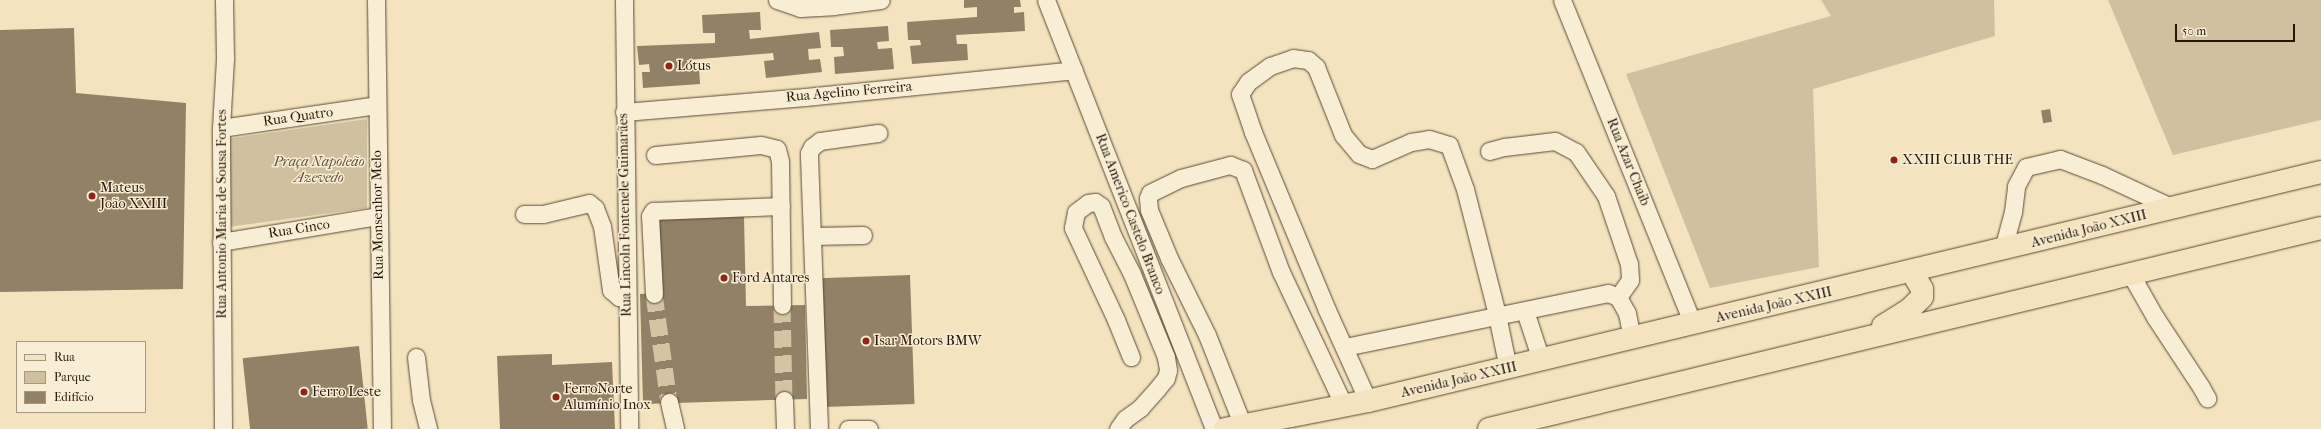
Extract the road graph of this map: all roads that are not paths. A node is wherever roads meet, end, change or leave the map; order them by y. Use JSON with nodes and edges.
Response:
{"nodes":[{"id":1,"x":224,"y":0,"type":"edge"},
{"id":2,"x":376,"y":0,"type":"edge"},
{"id":3,"x":627,"y":0,"type":"edge"},
{"id":4,"x":777,"y":0,"type":"edge"},
{"id":5,"x":881,"y":0,"type":"edge"},
{"id":6,"x":1046,"y":0,"type":"edge"},
{"id":7,"x":1562,"y":0,"type":"edge"},
{"id":8,"x":1074,"y":70,"type":"junction"},
{"id":9,"x":376,"y":105,"type":"junction"},
{"id":10,"x":624,"y":112,"type":"junction"},
{"id":11,"x":221,"y":128,"type":"junction"},
{"id":12,"x":878,"y":133,"type":"dead end"},
{"id":13,"x":1489,"y":152,"type":"dead end"},
{"id":14,"x":655,"y":155,"type":"dead end"},
{"id":15,"x":2321,"y":172,"type":"edge"},
{"id":16,"x":781,"y":206,"type":"junction"},
{"id":17,"x":2173,"y":208,"type":"junction"},
{"id":18,"x":524,"y":214,"type":"dead end"},
{"id":19,"x":378,"y":216,"type":"junction"},
{"id":20,"x":2321,"y":228,"type":"edge"},
{"id":21,"x":863,"y":235,"type":"dead end"},
{"id":22,"x":812,"y":236,"type":"junction"},
{"id":23,"x":221,"y":242,"type":"junction"},
{"id":24,"x":2004,"y":249,"type":"junction"},
{"id":25,"x":1912,"y":272,"type":"junction"},
{"id":26,"x":2130,"y":273,"type":"junction"},
{"id":27,"x":654,"y":294,"type":"tunnel mouth"},
{"id":28,"x":626,"y":297,"type":"junction"},
{"id":29,"x":1618,"y":297,"type":"junction"},
{"id":30,"x":782,"y":305,"type":"tunnel mouth"},
{"id":31,"x":1525,"y":311,"type":"junction"},
{"id":32,"x":1497,"y":315,"type":"junction"},
{"id":33,"x":1693,"y":324,"type":"junction"},
{"id":34,"x":1868,"y":336,"type":"junction"},
{"id":35,"x":1632,"y":339,"type":"junction"},
{"id":36,"x":1345,"y":347,"type":"junction"},
{"id":37,"x":416,"y":356,"type":"dead end"},
{"id":38,"x":1131,"y":357,"type":"dead end"},
{"id":39,"x":1541,"y":360,"type":"junction"},
{"id":40,"x":1508,"y":368,"type":"junction"},
{"id":41,"x":2207,"y":398,"type":"dead end"},
{"id":42,"x":784,"y":400,"type":"tunnel mouth"},
{"id":43,"x":1368,"y":401,"type":"junction"},
{"id":44,"x":669,"y":402,"type":"tunnel mouth"},
{"id":45,"x":1344,"y":406,"type":"junction"},
{"id":46,"x":1234,"y":427,"type":"edge"},
{"id":47,"x":1494,"y":428,"type":"edge"},
{"id":48,"x":223,"y":429,"type":"edge"},
{"id":49,"x":382,"y":429,"type":"edge"},
{"id":50,"x":428,"y":429,"type":"edge"},
{"id":51,"x":629,"y":429,"type":"edge"},
{"id":52,"x":675,"y":429,"type":"edge"},
{"id":53,"x":785,"y":429,"type":"edge"},
{"id":54,"x":819,"y":429,"type":"edge"},
{"id":55,"x":848,"y":429,"type":"edge"},
{"id":56,"x":869,"y":429,"type":"edge"},
{"id":57,"x":1118,"y":429,"type":"edge"},
{"id":58,"x":1214,"y":429,"type":"edge"}],
"edges":[{"from":1,"to":11,"type":"street","name":"Rua Antonio Maria de Sousa Fortes"},
{"from":2,"to":9,"type":"street","name":"Rua Monsenhor Melo"},
{"from":3,"to":10,"type":"street","name":"Rua Lincoln Fontenele Guimarães"},
{"from":4,"to":5,"type":"street"},
{"from":6,"to":8,"type":"street","name":"Rua Americo Castelo Branco"},
{"from":7,"to":33,"type":"street","name":"Rua Azar Chaib"},
{"from":8,"to":10,"type":"street","name":"Rua Agelino Ferreira"},
{"from":8,"to":58,"type":"street","name":"Rua Americo Castelo Branco"},
{"from":9,"to":11,"type":"street","name":"Rua Quatro"},
{"from":9,"to":19,"type":"street","name":"Rua Monsenhor Melo"},
{"from":10,"to":28,"type":"street","name":"Rua Lincoln Fontenele Guimarães"},
{"from":11,"to":23,"type":"street","name":"Rua Antonio Maria de Sousa Fortes"},
{"from":12,"to":22,"type":"street"},
{"from":13,"to":29,"type":"street"},
{"from":14,"to":16,"type":"street"},
{"from":15,"to":17,"type":"main road","name":"Avenida João XXIII"},
{"from":16,"to":27,"type":"street"},
{"from":16,"to":30,"type":"street"},
{"from":17,"to":24,"type":"main road","name":"Avenida João XXIII"},
{"from":17,"to":24,"type":"street"},
{"from":18,"to":28,"type":"street"},
{"from":19,"to":23,"type":"street","name":"Rua Cinco"},
{"from":19,"to":49,"type":"street","name":"Rua Monsenhor Melo"},
{"from":20,"to":26,"type":"main road"},
{"from":21,"to":22,"type":"street"},
{"from":22,"to":54,"type":"street"},
{"from":23,"to":48,"type":"street","name":"Rua Antonio Maria de Sousa Fortes"},
{"from":24,"to":25,"type":"main road","name":"Avenida João XXIII"},
{"from":25,"to":33,"type":"main road","name":"Avenida João XXIII"},
{"from":25,"to":34,"type":"main road"},
{"from":26,"to":34,"type":"main road"},
{"from":26,"to":41,"type":"street"},
{"from":28,"to":51,"type":"street","name":"Rua Lincoln Fontenele Guimarães"},
{"from":29,"to":31,"type":"street"},
{"from":29,"to":35,"type":"street"},
{"from":31,"to":32,"type":"street"},
{"from":31,"to":39,"type":"street"},
{"from":32,"to":36,"type":"street"},
{"from":32,"to":36,"type":"street"},
{"from":32,"to":40,"type":"street"},
{"from":33,"to":35,"type":"main road","name":"Avenida João XXIII"},
{"from":34,"to":47,"type":"main road"},
{"from":35,"to":39,"type":"main road","name":"Avenida João XXIII"},
{"from":36,"to":43,"type":"street"},
{"from":37,"to":50,"type":"street"},
{"from":38,"to":57,"type":"street"},
{"from":39,"to":40,"type":"main road","name":"Avenida João XXIII"},
{"from":40,"to":43,"type":"main road","name":"Avenida João XXIII"},
{"from":42,"to":53,"type":"street"},
{"from":43,"to":45,"type":"main road","name":"Avenida João XXIII"},
{"from":44,"to":52,"type":"street"},
{"from":45,"to":46,"type":"main road","name":"Avenida João XXIII"},
{"from":45,"to":46,"type":"street"},
{"from":55,"to":56,"type":"street"}]}
